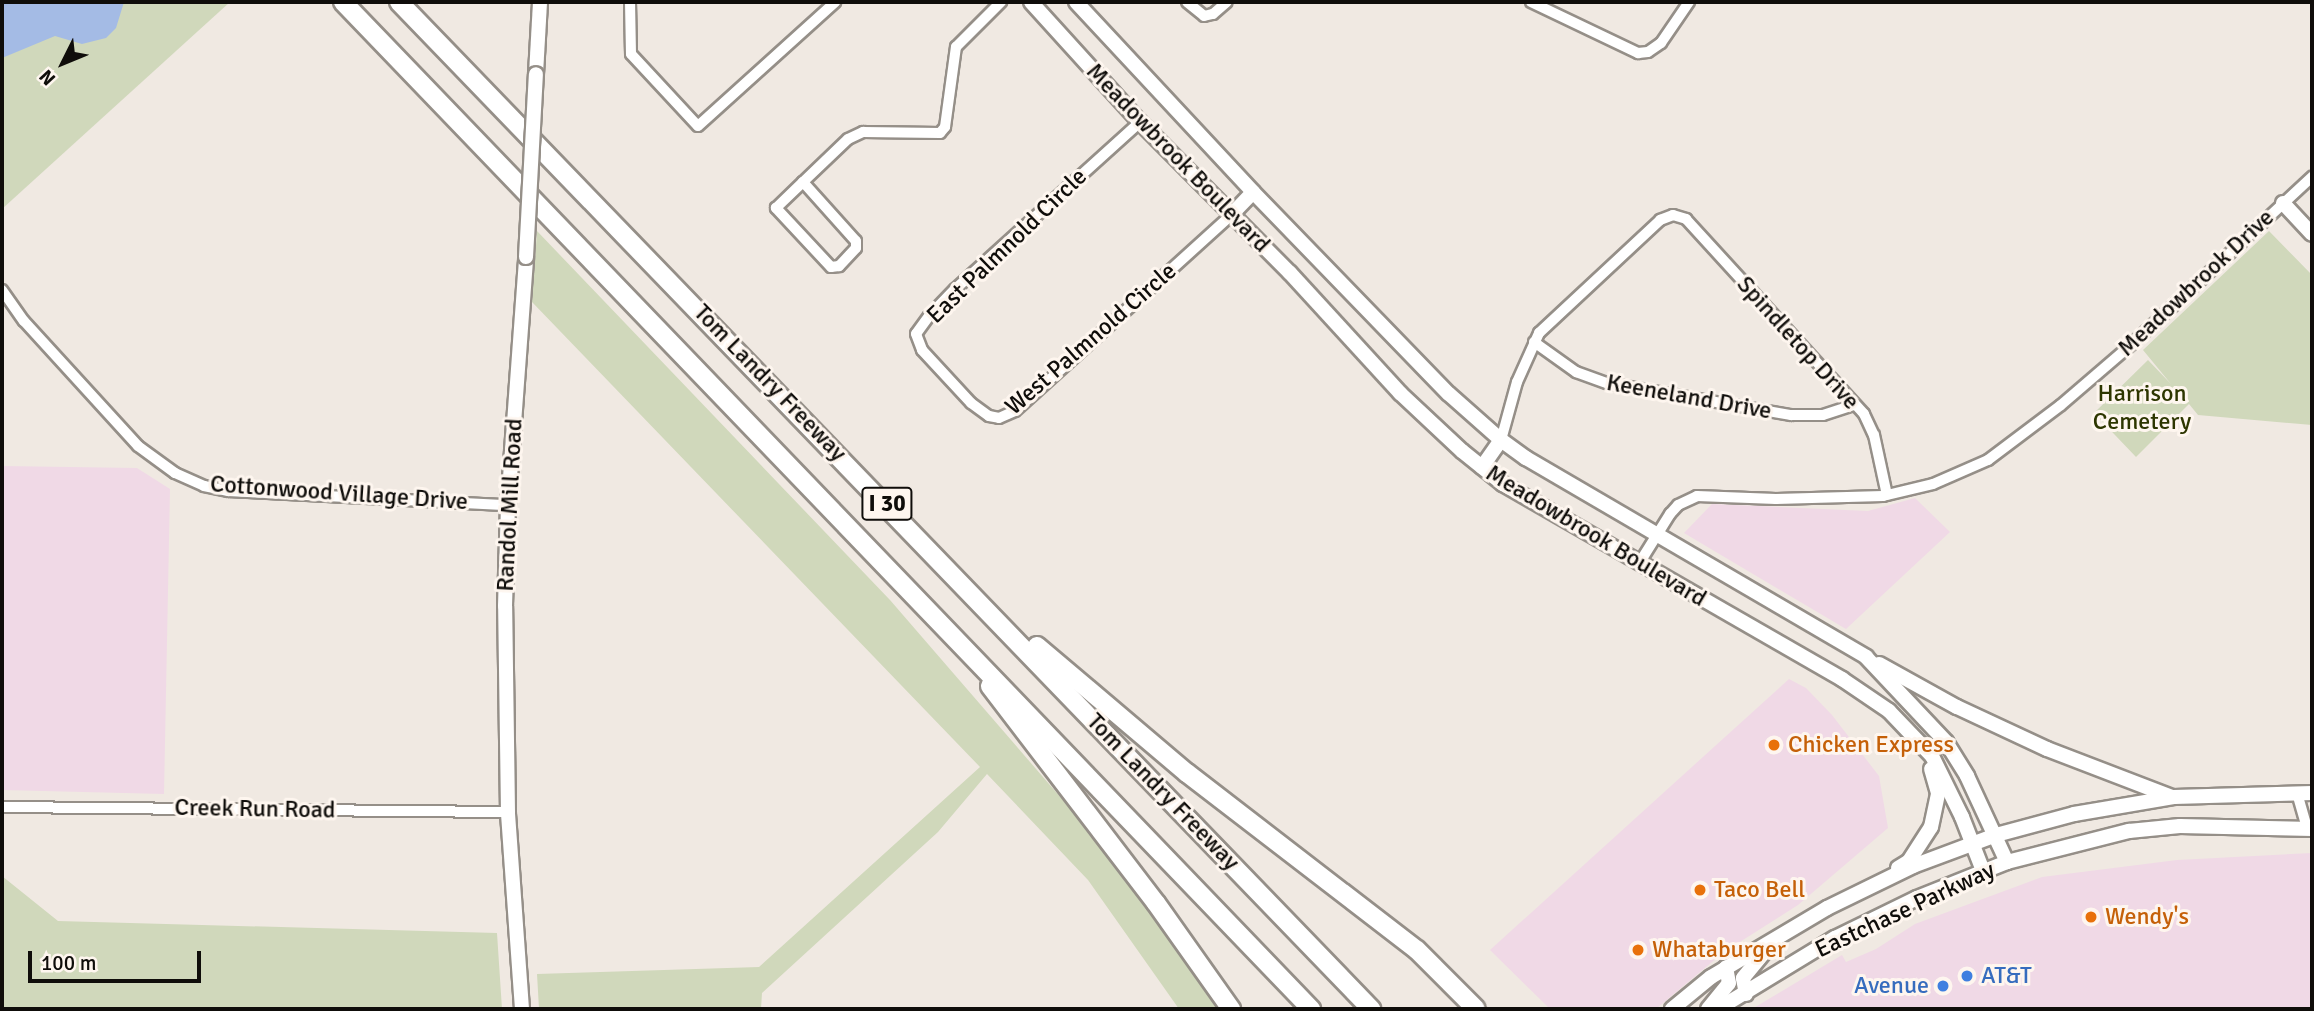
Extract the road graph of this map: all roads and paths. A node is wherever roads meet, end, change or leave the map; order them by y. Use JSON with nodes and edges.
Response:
{"nodes":[{"id":1,"x":343,"y":2,"type":"edge"},
{"id":2,"x":399,"y":2,"type":"edge"},
{"id":3,"x":540,"y":2,"type":"edge"},
{"id":4,"x":630,"y":2,"type":"edge"},
{"id":5,"x":835,"y":2,"type":"edge"},
{"id":6,"x":1000,"y":2,"type":"edge"},
{"id":7,"x":1031,"y":2,"type":"edge"},
{"id":8,"x":1076,"y":2,"type":"edge"},
{"id":9,"x":1187,"y":2,"type":"edge"},
{"id":10,"x":1227,"y":2,"type":"edge"},
{"id":11,"x":1531,"y":2,"type":"edge"},
{"id":12,"x":1689,"y":2,"type":"edge"},
{"id":13,"x":1140,"y":122,"type":"junction"},
{"id":14,"x":2312,"y":177,"type":"edge"},
{"id":15,"x":803,"y":182,"type":"junction"},
{"id":16,"x":1253,"y":192,"type":"junction"},
{"id":17,"x":2283,"y":203,"type":"junction"},
{"id":18,"x":1232,"y":214,"type":"junction"},
{"id":19,"x":2312,"y":234,"type":"edge"},
{"id":20,"x":2,"y":290,"type":"edge"},
{"id":21,"x":1534,"y":342,"type":"junction"},
{"id":22,"x":948,"y":377,"type":"joint"},
{"id":23,"x":1854,"y":405,"type":"junction"},
{"id":24,"x":1502,"y":440,"type":"junction"},
{"id":25,"x":1482,"y":467,"type":"junction"},
{"id":26,"x":1887,"y":495,"type":"junction"},
{"id":27,"x":508,"y":505,"type":"junction"},
{"id":28,"x":1657,"y":533,"type":"junction"},
{"id":29,"x":1640,"y":562,"type":"junction"},
{"id":30,"x":969,"y":590,"type":"junction"},
{"id":31,"x":937,"y":616,"type":"junction"},
{"id":32,"x":1866,"y":657,"type":"junction"},
{"id":33,"x":1925,"y":748,"type":"junction"},
{"id":34,"x":2297,"y":793,"type":"junction"},
{"id":35,"x":2312,"y":793,"type":"edge"},
{"id":36,"x":2174,"y":797,"type":"junction"},
{"id":37,"x":2,"y":807,"type":"edge"},
{"id":38,"x":508,"y":812,"type":"junction"},
{"id":39,"x":2309,"y":829,"type":"edge"},
{"id":40,"x":1996,"y":835,"type":"junction"},
{"id":41,"x":1972,"y":844,"type":"junction"},
{"id":42,"x":2007,"y":862,"type":"junction"},
{"id":43,"x":1983,"y":871,"type":"junction"},
{"id":44,"x":1878,"y":882,"type":"junction"},
{"id":45,"x":1773,"y":939,"type":"junction"},
{"id":46,"x":1726,"y":967,"type":"junction"},
{"id":47,"x":1746,"y":994,"type":"junction"},
{"id":48,"x":522,"y":1006,"type":"edge"},
{"id":49,"x":1231,"y":1009,"type":"edge"},
{"id":50,"x":1311,"y":1009,"type":"edge"},
{"id":51,"x":1371,"y":1009,"type":"edge"},
{"id":52,"x":1476,"y":1009,"type":"edge"},
{"id":53,"x":1672,"y":1009,"type":"edge"},
{"id":54,"x":1708,"y":1009,"type":"edge"},
{"id":55,"x":1718,"y":1009,"type":"edge"}],
"edges":[{"from":1,"to":31,"type":"highway","name":"Tom Landry Freeway","number":"I 30"},
{"from":2,"to":30,"type":"highway","name":"Tom Landry Freeway","number":"I 30"},
{"from":3,"to":27,"type":"main road","name":"Randol Mill Road","bridge":true},
{"from":4,"to":5,"type":"street"},
{"from":6,"to":15,"type":"street"},
{"from":7,"to":13,"type":"main road","name":"Meadowbrook Boulevard"},
{"from":8,"to":16,"type":"main road","name":"Meadowbrook Boulevard"},
{"from":9,"to":10,"type":"street"},
{"from":11,"to":12,"type":"street"},
{"from":13,"to":18,"type":"main road","name":"Meadowbrook Boulevard"},
{"from":13,"to":22,"type":"street","name":"East Palmnold Circle"},
{"from":14,"to":17,"type":"street","name":"Meadowbrook Drive"},
{"from":15,"to":15,"type":"street"},
{"from":16,"to":18,"type":"main road"},
{"from":16,"to":24,"type":"main road","name":"Meadowbrook Boulevard"},
{"from":17,"to":19,"type":"main road"},
{"from":17,"to":26,"type":"street","name":"Meadowbrook Drive"},
{"from":18,"to":22,"type":"street","name":"West Palmnold Circle"},
{"from":18,"to":25,"type":"main road","name":"Meadowbrook Boulevard"},
{"from":20,"to":27,"type":"street","name":"Cottonwood Village Drive"},
{"from":21,"to":23,"type":"street","name":"Keeneland Drive"},
{"from":21,"to":23,"type":"street","name":"Spindletop Drive"},
{"from":21,"to":24,"type":"street"},
{"from":23,"to":26,"type":"street","name":"Spindletop Drive"},
{"from":24,"to":25,"type":"main road"},
{"from":24,"to":28,"type":"main road","name":"Meadowbrook Boulevard"},
{"from":25,"to":29,"type":"main road","name":"Meadowbrook Boulevard"},
{"from":26,"to":28,"type":"street","name":"Meadowbrook Drive"},
{"from":27,"to":38,"type":"main road","name":"Randol Mill Road"},
{"from":28,"to":29,"type":"street","name":"Meadowbrook Drive"},
{"from":28,"to":32,"type":"main road","name":"Meadowbrook Boulevard"},
{"from":29,"to":33,"type":"main road","name":"Meadowbrook Boulevard"},
{"from":30,"to":51,"type":"highway","name":"Tom Landry Freeway","number":"I 30"},
{"from":30,"to":52,"type":"highway"},
{"from":31,"to":49,"type":"highway"},
{"from":31,"to":50,"type":"highway","name":"Tom Landry Freeway","number":"I 30"},
{"from":32,"to":36,"type":"main road"},
{"from":32,"to":40,"type":"main road","name":"Meadowbrook Boulevard"},
{"from":33,"to":41,"type":"main road","name":"Meadowbrook Boulevard"},
{"from":33,"to":44,"type":"main road"},
{"from":34,"to":35,"type":"main road","name":"Eastchase Parkway"},
{"from":34,"to":36,"type":"main road","name":"Eastchase Parkway"},
{"from":34,"to":39,"type":"street"},
{"from":36,"to":40,"type":"main road","name":"Eastchase Parkway"},
{"from":37,"to":38,"type":"street","name":"Creek Run Road"},
{"from":38,"to":48,"type":"main road","name":"Randol Mill Road"},
{"from":39,"to":42,"type":"main road","name":"Eastchase Parkway"},
{"from":40,"to":41,"type":"main road","name":"Eastchase Parkway"},
{"from":40,"to":42,"type":"main road","name":"Meadowbrook Boulevard"},
{"from":41,"to":43,"type":"main road","name":"Meadowbrook Boulevard"},
{"from":41,"to":44,"type":"main road","name":"Eastchase Parkway"},
{"from":42,"to":43,"type":"main road","name":"Eastchase Parkway"},
{"from":43,"to":47,"type":"main road","name":"Eastchase Parkway"},
{"from":44,"to":45,"type":"main road","name":"Eastchase Parkway"},
{"from":45,"to":46,"type":"main road","name":"Eastchase Parkway"},
{"from":45,"to":47,"type":"main road"},
{"from":46,"to":53,"type":"main road","name":"Eastchase Parkway"},
{"from":46,"to":54,"type":"main road"},
{"from":47,"to":55,"type":"main road","name":"Eastchase Parkway"}]}
